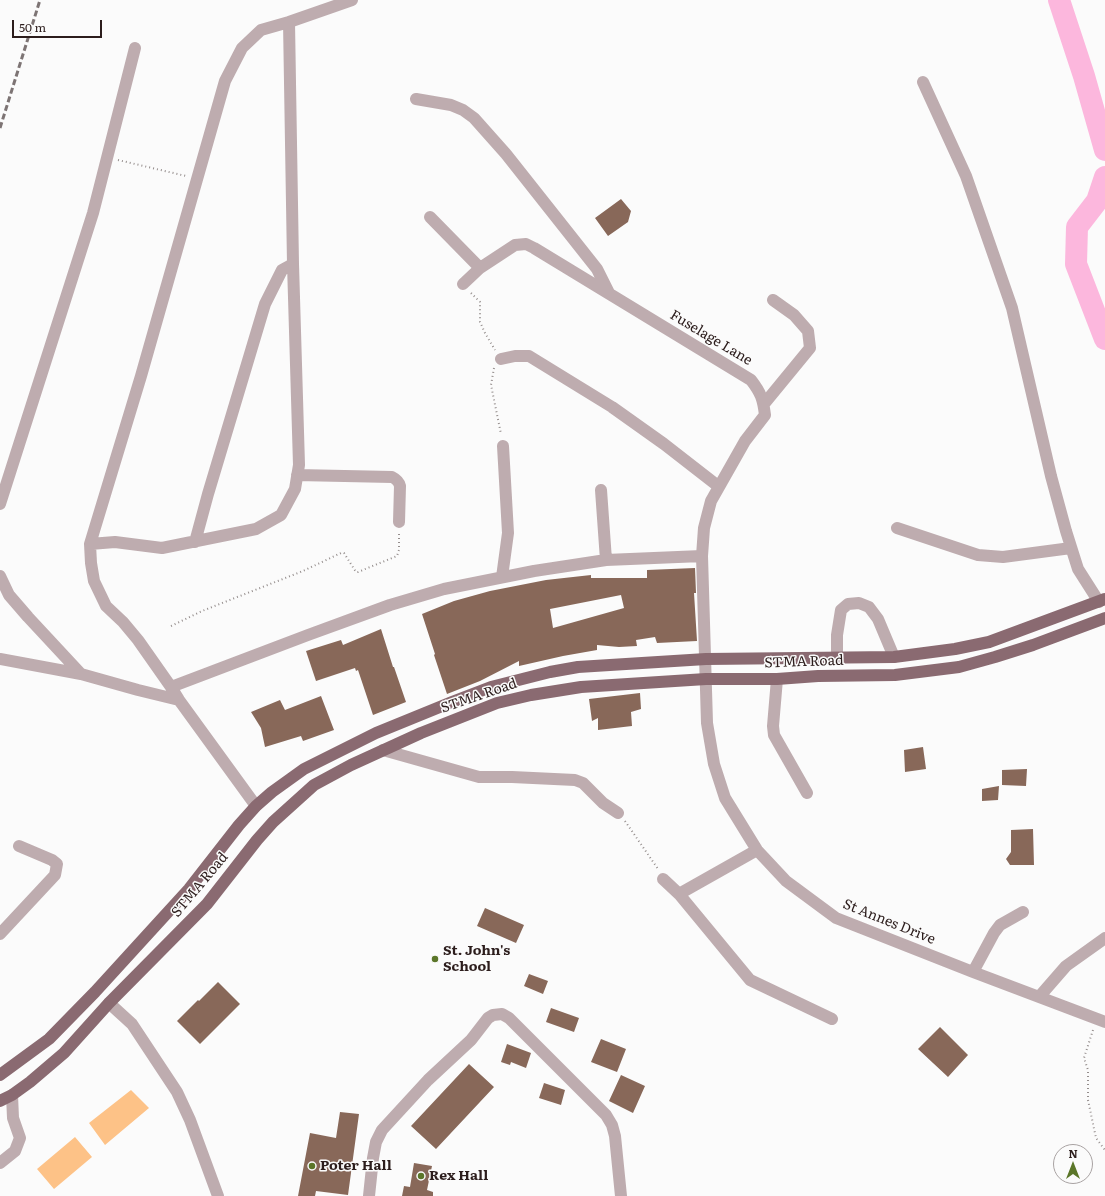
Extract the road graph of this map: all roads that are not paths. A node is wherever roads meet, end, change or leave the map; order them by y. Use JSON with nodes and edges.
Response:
{"nodes":[{"id":1,"x":352,"y":0,"type":"edge"},
{"id":2,"x":289,"y":22,"type":"junction"},
{"id":3,"x":135,"y":48,"type":"dead end"},
{"id":4,"x":923,"y":82,"type":"dead end"},
{"id":5,"x":416,"y":99,"type":"dead end"},
{"id":6,"x":430,"y":217,"type":"dead end"},
{"id":7,"x":293,"y":264,"type":"junction"},
{"id":8,"x":480,"y":268,"type":"junction"},
{"id":9,"x":463,"y":284,"type":"road end"},
{"id":10,"x":610,"y":294,"type":"junction"},
{"id":11,"x":773,"y":300,"type":"dead end"},
{"id":12,"x":501,"y":359,"type":"road end"},
{"id":13,"x":764,"y":404,"type":"junction"},
{"id":14,"x":503,"y":446,"type":"road end"},
{"id":15,"x":297,"y":474,"type":"junction"},
{"id":16,"x":718,"y":486,"type":"junction"},
{"id":17,"x":601,"y":490,"type":"dead end"},
{"id":18,"x":0,"y":504,"type":"edge"},
{"id":19,"x":399,"y":522,"type":"road end"},
{"id":20,"x":897,"y":528,"type":"dead end"},
{"id":21,"x":195,"y":542,"type":"junction"},
{"id":22,"x":90,"y":544,"type":"junction"},
{"id":23,"x":1071,"y":548,"type":"junction"},
{"id":24,"x":702,"y":556,"type":"junction"},
{"id":25,"x":606,"y":560,"type":"junction"},
{"id":26,"x":0,"y":576,"type":"edge"},
{"id":27,"x":502,"y":577,"type":"junction"},
{"id":28,"x":1102,"y":601,"type":"edge"},
{"id":29,"x":1105,"y":618,"type":"edge"},
{"id":30,"x":837,"y":657,"type":"junction"},
{"id":31,"x":894,"y":657,"type":"junction"},
{"id":32,"x":0,"y":659,"type":"edge"},
{"id":33,"x":706,"y":659,"type":"junction"},
{"id":34,"x":81,"y":674,"type":"junction"},
{"id":35,"x":706,"y":679,"type":"junction"},
{"id":36,"x":777,"y":679,"type":"junction"},
{"id":37,"x":171,"y":687,"type":"junction"},
{"id":38,"x":178,"y":700,"type":"junction"},
{"id":39,"x":383,"y":750,"type":"junction"},
{"id":40,"x":807,"y":793,"type":"dead end"},
{"id":41,"x":256,"y":806,"type":"junction"},
{"id":42,"x":618,"y":813,"type":"road end"},
{"id":43,"x":19,"y":846,"type":"dead end"},
{"id":44,"x":757,"y":850,"type":"junction"},
{"id":45,"x":663,"y":879,"type":"road end"},
{"id":46,"x":679,"y":894,"type":"junction"},
{"id":47,"x":1023,"y":912,"type":"dead end"},
{"id":48,"x":0,"y":934,"type":"edge"},
{"id":49,"x":1105,"y":938,"type":"edge"},
{"id":50,"x":973,"y":972,"type":"junction"},
{"id":51,"x":1039,"y":998,"type":"junction"},
{"id":52,"x":109,"y":1003,"type":"junction"},
{"id":53,"x":832,"y":1019,"type":"dead end"},
{"id":54,"x":1100,"y":1020,"type":"edge"},
{"id":55,"x":0,"y":1075,"type":"edge"},
{"id":56,"x":12,"y":1095,"type":"junction"},
{"id":57,"x":0,"y":1101,"type":"edge"},
{"id":58,"x":0,"y":1163,"type":"edge"},
{"id":59,"x":218,"y":1196,"type":"edge"},
{"id":60,"x":369,"y":1196,"type":"edge"},
{"id":61,"x":621,"y":1196,"type":"edge"}],
"edges":[{"from":1,"to":2,"type":"street"},
{"from":2,"to":7,"type":"street"},
{"from":2,"to":22,"type":"street"},
{"from":3,"to":18,"type":"street"},
{"from":4,"to":23,"type":"street"},
{"from":5,"to":10,"type":"street"},
{"from":6,"to":8,"type":"street"},
{"from":7,"to":15,"type":"street"},
{"from":7,"to":21,"type":"street"},
{"from":8,"to":9,"type":"street","name":"Fuselage Lane"},
{"from":8,"to":10,"type":"street","name":"Fuselage Lane"},
{"from":10,"to":13,"type":"street","name":"Fuselage Lane"},
{"from":11,"to":13,"type":"street"},
{"from":12,"to":16,"type":"street"},
{"from":13,"to":16,"type":"street"},
{"from":14,"to":27,"type":"street"},
{"from":15,"to":19,"type":"street"},
{"from":15,"to":21,"type":"street"},
{"from":16,"to":24,"type":"street"},
{"from":17,"to":25,"type":"street"},
{"from":20,"to":23,"type":"street"},
{"from":21,"to":22,"type":"street"},
{"from":22,"to":37,"type":"street"},
{"from":23,"to":28,"type":"street"},
{"from":24,"to":25,"type":"street"},
{"from":24,"to":33,"type":"street"},
{"from":25,"to":27,"type":"street"},
{"from":26,"to":34,"type":"street"},
{"from":27,"to":37,"type":"street"},
{"from":28,"to":31,"type":"main road","name":"STMA Road"},
{"from":29,"to":36,"type":"main road","name":"STMA Road"},
{"from":30,"to":31,"type":"main road","name":"STMA Road"},
{"from":30,"to":31,"type":"street"},
{"from":30,"to":33,"type":"main road","name":"STMA Road"},
{"from":32,"to":34,"type":"street"},
{"from":33,"to":35,"type":"street","name":"St Annes Drive"},
{"from":33,"to":41,"type":"main road","name":"STMA Road"},
{"from":34,"to":38,"type":"street"},
{"from":35,"to":36,"type":"main road","name":"STMA Road"},
{"from":35,"to":39,"type":"main road","name":"STMA Road"},
{"from":35,"to":44,"type":"street","name":"St Annes Drive"},
{"from":36,"to":40,"type":"street"},
{"from":37,"to":38,"type":"street"},
{"from":38,"to":41,"type":"street"},
{"from":39,"to":42,"type":"street"},
{"from":39,"to":52,"type":"main road","name":"STMA Road"},
{"from":41,"to":55,"type":"main road","name":"STMA Road"},
{"from":43,"to":48,"type":"street"},
{"from":44,"to":46,"type":"street"},
{"from":44,"to":50,"type":"street","name":"St Annes Drive"},
{"from":45,"to":46,"type":"street"},
{"from":46,"to":53,"type":"street"},
{"from":47,"to":50,"type":"street"},
{"from":49,"to":51,"type":"street"},
{"from":50,"to":51,"type":"street","name":"St Annes Drive"},
{"from":51,"to":54,"type":"street","name":"St Annes Drive"},
{"from":52,"to":56,"type":"main road","name":"STMA Road"},
{"from":52,"to":59,"type":"street"},
{"from":56,"to":57,"type":"main road","name":"STMA Road"},
{"from":56,"to":58,"type":"street"},
{"from":60,"to":61,"type":"street"}]}
